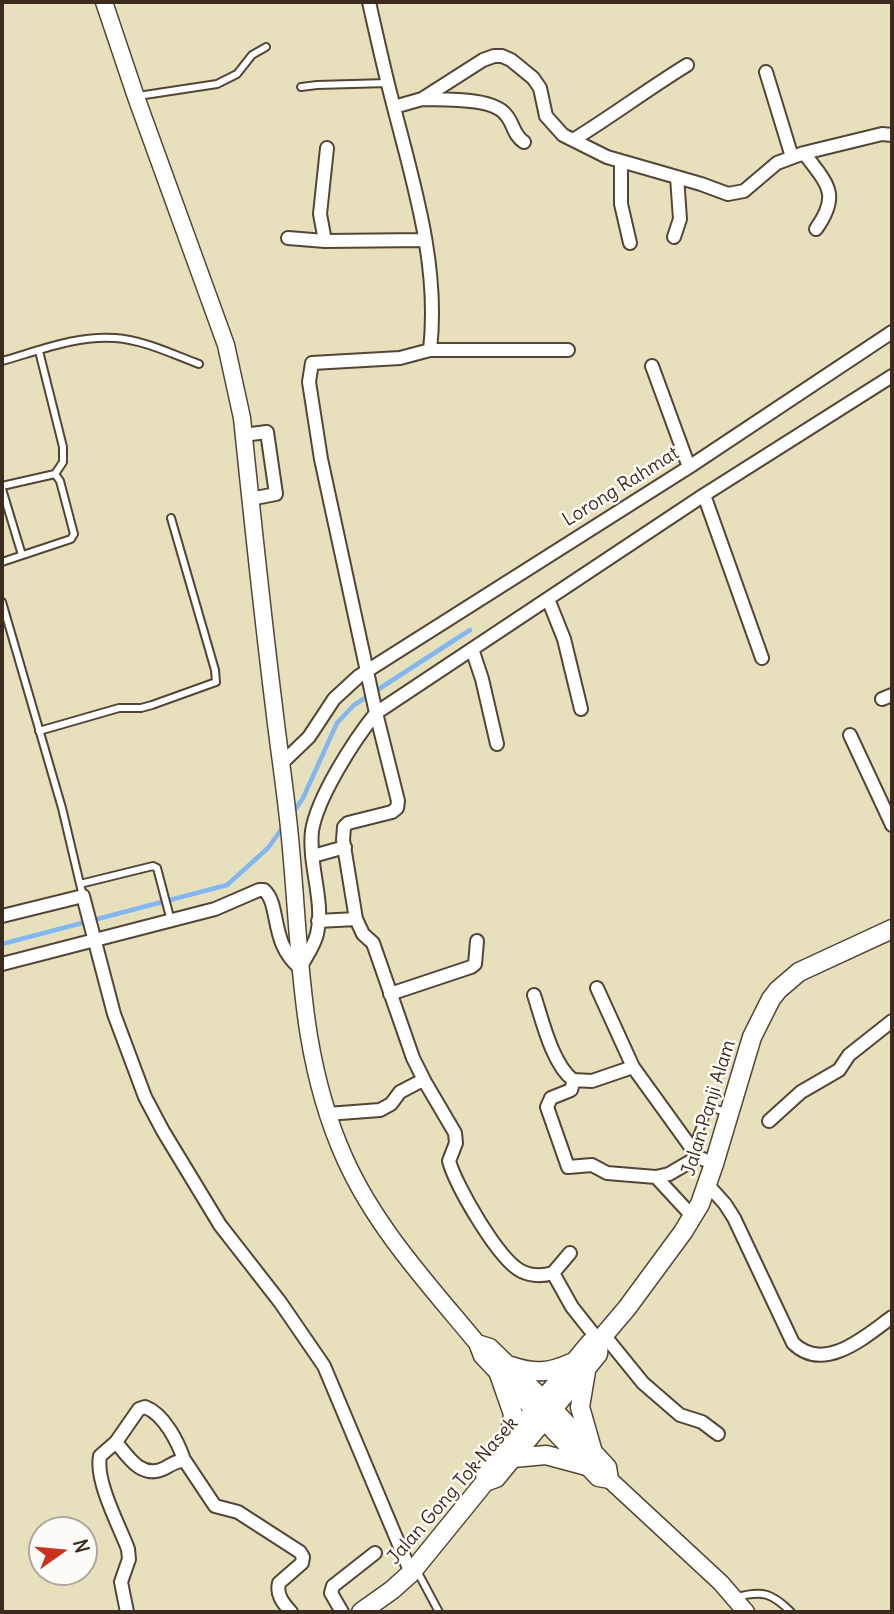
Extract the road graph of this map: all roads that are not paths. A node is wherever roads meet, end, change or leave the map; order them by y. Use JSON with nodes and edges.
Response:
{"nodes":[{"id":1,"x":107,"y":2,"type":"edge"},
{"id":2,"x":369,"y":2,"type":"edge"},
{"id":3,"x":266,"y":47,"type":"dead end"},
{"id":4,"x":687,"y":65,"type":"dead end"},
{"id":5,"x":766,"y":72,"type":"dead end"},
{"id":6,"x":388,"y":83,"type":"junction"},
{"id":7,"x":302,"y":87,"type":"dead end"},
{"id":8,"x":136,"y":97,"type":"junction"},
{"id":9,"x":422,"y":99,"type":"junction"},
{"id":10,"x":394,"y":107,"type":"junction"},
{"id":11,"x":892,"y":135,"type":"edge"},
{"id":12,"x":573,"y":140,"type":"junction"},
{"id":13,"x":524,"y":142,"type":"dead end"},
{"id":14,"x":327,"y":148,"type":"dead end"},
{"id":15,"x":798,"y":155,"type":"junction"},
{"id":16,"x":621,"y":161,"type":"junction"},
{"id":17,"x":677,"y":177,"type":"junction"},
{"id":18,"x":816,"y":229,"type":"dead end"},
{"id":19,"x":674,"y":237,"type":"dead end"},
{"id":20,"x":288,"y":238,"type":"dead end"},
{"id":21,"x":425,"y":240,"type":"junction"},
{"id":22,"x":326,"y":241,"type":"junction"},
{"id":23,"x":630,"y":243,"type":"dead end"},
{"id":24,"x":892,"y":332,"type":"edge"},
{"id":25,"x":568,"y":349,"type":"dead end"},
{"id":26,"x":430,"y":350,"type":"junction"},
{"id":27,"x":39,"y":351,"type":"junction"},
{"id":28,"x":2,"y":360,"type":"edge"},
{"id":29,"x":199,"y":364,"type":"dead end"},
{"id":30,"x":652,"y":366,"type":"dead end"},
{"id":31,"x":892,"y":376,"type":"edge"},
{"id":32,"x":243,"y":435,"type":"junction"},
{"id":33,"x":690,"y":467,"type":"junction"},
{"id":34,"x":55,"y":474,"type":"junction"},
{"id":35,"x":2,"y":488,"type":"edge"},
{"id":36,"x":704,"y":495,"type":"junction"},
{"id":37,"x":250,"y":499,"type":"junction"},
{"id":38,"x":171,"y":519,"type":"dead end"},
{"id":39,"x":22,"y":555,"type":"junction"},
{"id":40,"x":2,"y":562,"type":"edge"},
{"id":41,"x":548,"y":599,"type":"junction"},
{"id":42,"x":2,"y":602,"type":"edge"},
{"id":43,"x":472,"y":649,"type":"junction"},
{"id":44,"x":762,"y":658,"type":"dead end"},
{"id":45,"x":368,"y":673,"type":"junction"},
{"id":46,"x":581,"y":709,"type":"dead end"},
{"id":47,"x":375,"y":710,"type":"junction"},
{"id":48,"x":39,"y":731,"type":"junction"},
{"id":49,"x":850,"y":735,"type":"dead end"},
{"id":50,"x":497,"y":744,"type":"dead end"},
{"id":51,"x":281,"y":764,"type":"junction"},
{"id":52,"x":892,"y":825,"type":"edge"},
{"id":53,"x":345,"y":847,"type":"junction"},
{"id":54,"x":313,"y":856,"type":"junction"},
{"id":55,"x":82,"y":890,"type":"junction"},
{"id":56,"x":2,"y":916,"type":"edge"},
{"id":57,"x":356,"y":919,"type":"junction"},
{"id":58,"x":171,"y":921,"type":"junction"},
{"id":59,"x":318,"y":921,"type":"junction"},
{"id":60,"x":892,"y":929,"type":"edge"},
{"id":61,"x":477,"y":941,"type":"dead end"},
{"id":62,"x":95,"y":942,"type":"junction"},
{"id":63,"x":2,"y":964,"type":"edge"},
{"id":64,"x":300,"y":968,"type":"junction"},
{"id":65,"x":597,"y":988,"type":"dead end"},
{"id":66,"x":390,"y":994,"type":"junction"},
{"id":67,"x":534,"y":995,"type":"dead end"},
{"id":68,"x":892,"y":1021,"type":"edge"},
{"id":69,"x":633,"y":1067,"type":"junction"},
{"id":70,"x":423,"y":1080,"type":"junction"},
{"id":71,"x":575,"y":1080,"type":"junction"},
{"id":72,"x":730,"y":1112,"type":"junction"},
{"id":73,"x":327,"y":1114,"type":"junction"},
{"id":74,"x":769,"y":1121,"type":"dead end"},
{"id":75,"x":702,"y":1157,"type":"junction"},
{"id":76,"x":656,"y":1177,"type":"junction"},
{"id":77,"x":708,"y":1185,"type":"junction"},
{"id":78,"x":693,"y":1217,"type":"junction"},
{"id":79,"x":570,"y":1253,"type":"dead end"},
{"id":80,"x":553,"y":1273,"type":"junction"},
{"id":81,"x":892,"y":1317,"type":"edge"},
{"id":82,"x":602,"y":1338,"type":"junction"},
{"id":83,"x":580,"y":1365,"type":"junction"},
{"id":84,"x":505,"y":1370,"type":"junction"},
{"id":85,"x":543,"y":1410,"type":"junction"},
{"id":86,"x":718,"y":1434,"type":"dead end"},
{"id":87,"x":116,"y":1442,"type":"junction"},
{"id":88,"x":511,"y":1449,"type":"junction"},
{"id":89,"x":589,"y":1458,"type":"junction"},
{"id":90,"x":184,"y":1460,"type":"junction"},
{"id":91,"x":375,"y":1553,"type":"dead end"},
{"id":92,"x":413,"y":1570,"type":"junction"},
{"id":93,"x":735,"y":1598,"type":"junction"},
{"id":94,"x":127,"y":1612,"type":"edge"},
{"id":95,"x":290,"y":1612,"type":"edge"},
{"id":96,"x":342,"y":1612,"type":"edge"},
{"id":97,"x":361,"y":1612,"type":"edge"},
{"id":98,"x":439,"y":1612,"type":"edge"},
{"id":99,"x":746,"y":1612,"type":"edge"},
{"id":100,"x":790,"y":1612,"type":"edge"}],
"edges":[{"from":1,"to":8,"type":"street"},
{"from":2,"to":6,"type":"street"},
{"from":3,"to":8,"type":"lane"},
{"from":4,"to":12,"type":"street"},
{"from":5,"to":15,"type":"street"},
{"from":6,"to":7,"type":"lane"},
{"from":6,"to":10,"type":"street"},
{"from":8,"to":32,"type":"street"},
{"from":9,"to":10,"type":"street"},
{"from":9,"to":12,"type":"street"},
{"from":9,"to":13,"type":"street"},
{"from":10,"to":21,"type":"street"},
{"from":11,"to":15,"type":"street"},
{"from":12,"to":16,"type":"street"},
{"from":14,"to":22,"type":"street"},
{"from":15,"to":17,"type":"street"},
{"from":15,"to":18,"type":"street"},
{"from":16,"to":17,"type":"street"},
{"from":16,"to":23,"type":"street"},
{"from":17,"to":19,"type":"street"},
{"from":20,"to":22,"type":"street"},
{"from":21,"to":22,"type":"street"},
{"from":21,"to":26,"type":"street"},
{"from":24,"to":33,"type":"street","name":"Lorong Rahmat"},
{"from":25,"to":26,"type":"street"},
{"from":26,"to":45,"type":"street"},
{"from":27,"to":28,"type":"lane"},
{"from":27,"to":29,"type":"lane"},
{"from":27,"to":34,"type":"lane"},
{"from":30,"to":33,"type":"street"},
{"from":31,"to":36,"type":"street"},
{"from":32,"to":37,"type":"street"},
{"from":32,"to":37,"type":"street"},
{"from":33,"to":45,"type":"street","name":"Lorong Rahmat"},
{"from":34,"to":35,"type":"lane"},
{"from":34,"to":39,"type":"lane"},
{"from":35,"to":39,"type":"lane"},
{"from":36,"to":41,"type":"street"},
{"from":36,"to":44,"type":"street"},
{"from":37,"to":51,"type":"street"},
{"from":38,"to":48,"type":"lane"},
{"from":39,"to":40,"type":"lane"},
{"from":41,"to":43,"type":"street"},
{"from":41,"to":46,"type":"street"},
{"from":42,"to":48,"type":"lane"},
{"from":43,"to":47,"type":"street"},
{"from":43,"to":50,"type":"street"},
{"from":45,"to":47,"type":"street"},
{"from":45,"to":51,"type":"street","name":"Lorong Rahmat"},
{"from":47,"to":53,"type":"street"},
{"from":47,"to":54,"type":"street"},
{"from":48,"to":55,"type":"lane"},
{"from":49,"to":52,"type":"street"},
{"from":51,"to":64,"type":"street"},
{"from":53,"to":54,"type":"street"},
{"from":53,"to":57,"type":"street"},
{"from":54,"to":59,"type":"street"},
{"from":55,"to":56,"type":"street"},
{"from":55,"to":58,"type":"lane"},
{"from":55,"to":62,"type":"street"},
{"from":57,"to":59,"type":"street"},
{"from":57,"to":66,"type":"street"},
{"from":58,"to":62,"type":"street"},
{"from":58,"to":64,"type":"street"},
{"from":59,"to":64,"type":"street"},
{"from":60,"to":72,"type":"main road","name":"Jalan Panji Alam"},
{"from":61,"to":66,"type":"street"},
{"from":62,"to":63,"type":"street"},
{"from":62,"to":92,"type":"street"},
{"from":64,"to":73,"type":"street"},
{"from":65,"to":69,"type":"street"},
{"from":66,"to":70,"type":"street"},
{"from":67,"to":71,"type":"street"},
{"from":68,"to":74,"type":"street"},
{"from":69,"to":71,"type":"street"},
{"from":69,"to":75,"type":"street"},
{"from":70,"to":73,"type":"street"},
{"from":70,"to":80,"type":"street"},
{"from":71,"to":76,"type":"street"},
{"from":72,"to":75,"type":"main road","name":"Jalan Panji Alam"},
{"from":72,"to":75,"type":"lane"},
{"from":73,"to":84,"type":"street"},
{"from":75,"to":76,"type":"street"},
{"from":75,"to":77,"type":"main road","name":"Jalan Panji Alam"},
{"from":76,"to":78,"type":"street"},
{"from":77,"to":78,"type":"main road","name":"Jalan Panji Alam"},
{"from":77,"to":81,"type":"street"},
{"from":78,"to":82,"type":"main road","name":"Jalan Panji Alam"},
{"from":79,"to":80,"type":"street"},
{"from":80,"to":82,"type":"street"},
{"from":82,"to":83,"type":"main road","name":"Jalan Panji Alam"},
{"from":82,"to":86,"type":"street"},
{"from":83,"to":84,"type":"main road"},
{"from":83,"to":85,"type":"main road","name":"Jalan Panji Alam"},
{"from":83,"to":89,"type":"main road"},
{"from":84,"to":85,"type":"street"},
{"from":84,"to":88,"type":"main road"},
{"from":85,"to":88,"type":"main road","name":"Jalan Panji Alam"},
{"from":85,"to":89,"type":"street"},
{"from":87,"to":90,"type":"street"},
{"from":87,"to":90,"type":"street"},
{"from":87,"to":94,"type":"street"},
{"from":88,"to":89,"type":"main road"},
{"from":88,"to":92,"type":"main road","name":"Jalan Gong Tok Nasek"},
{"from":89,"to":93,"type":"street"},
{"from":90,"to":95,"type":"street"},
{"from":91,"to":96,"type":"street"},
{"from":92,"to":97,"type":"main road","name":"Jalan Gong Tok Nasek"},
{"from":92,"to":98,"type":"lane"},
{"from":93,"to":99,"type":"street"},
{"from":93,"to":100,"type":"lane"}]}
